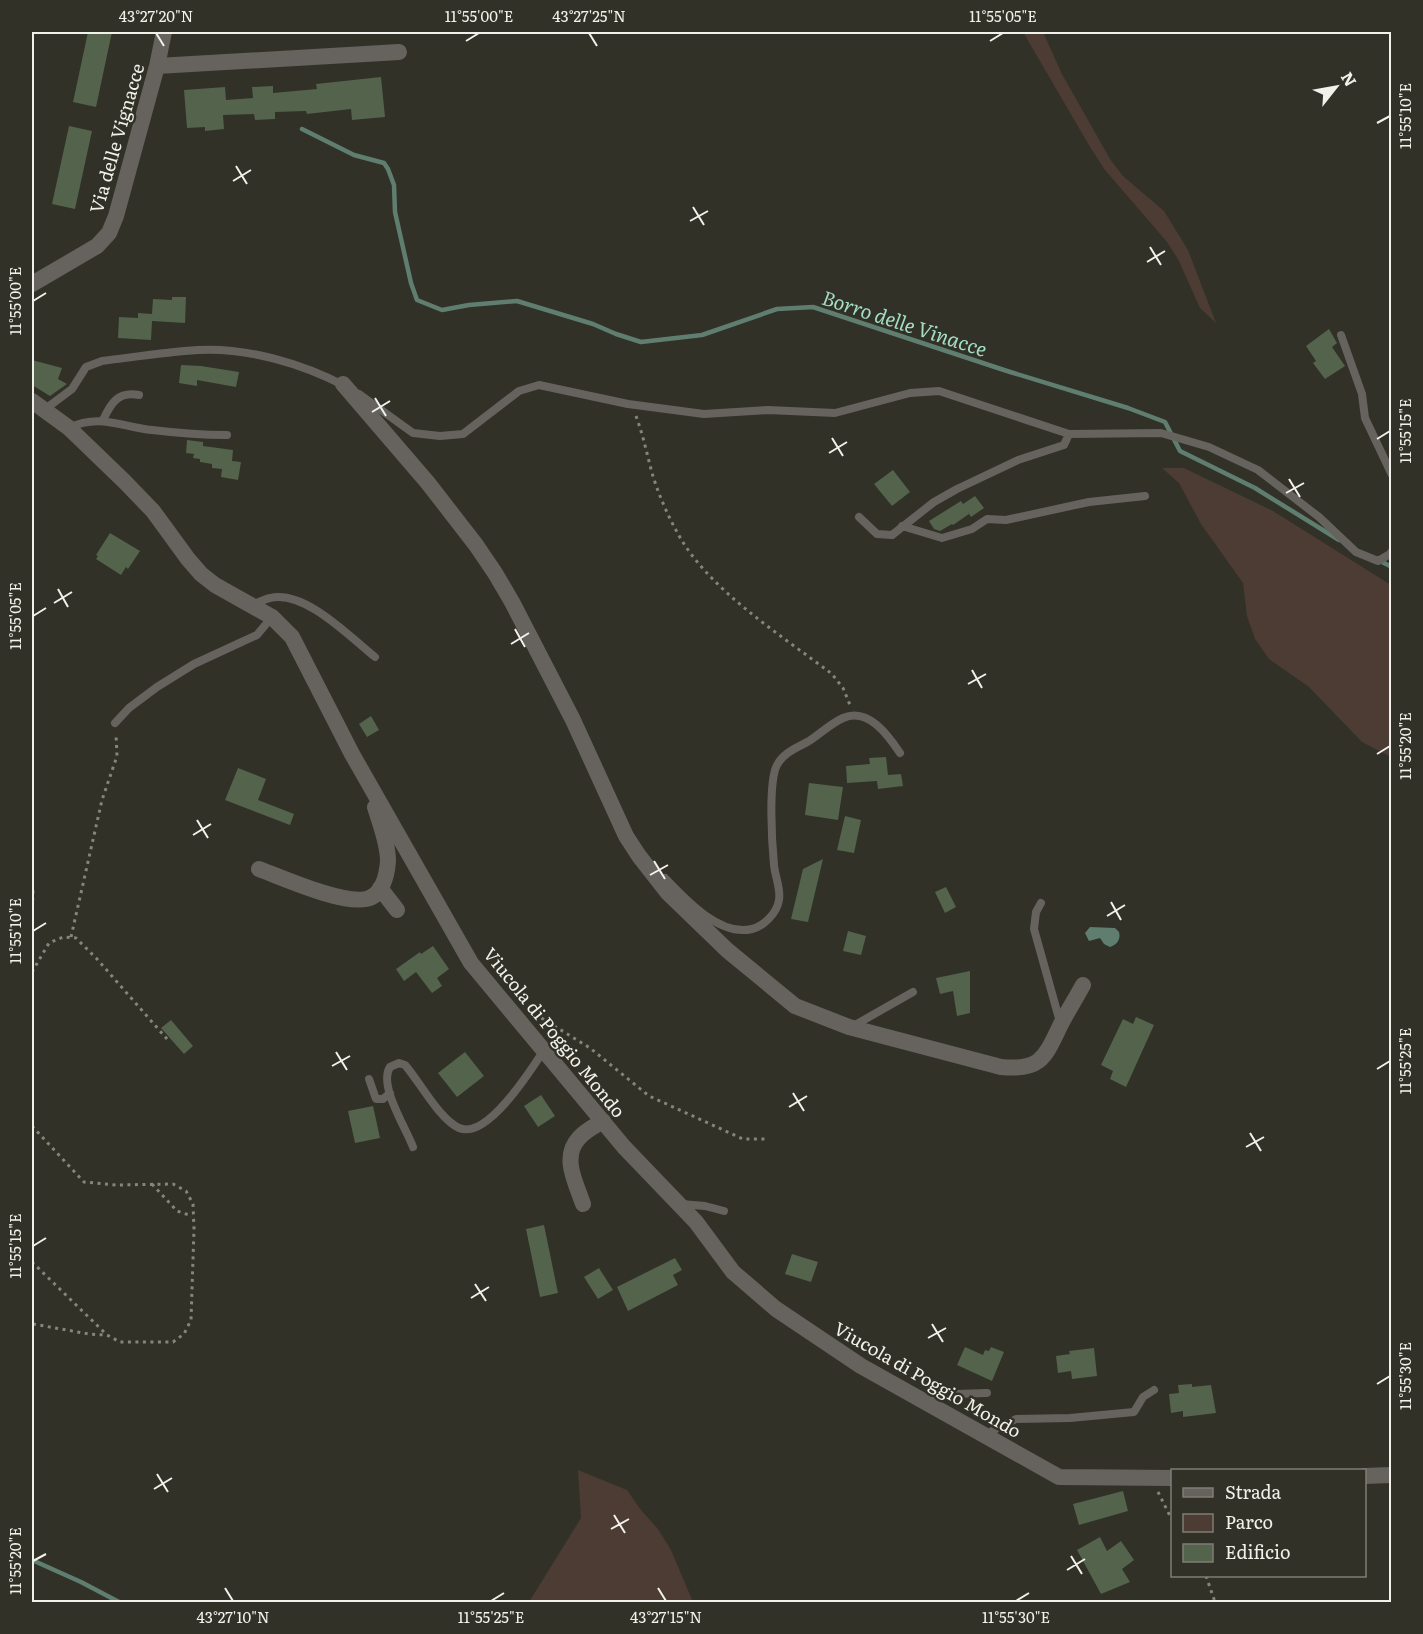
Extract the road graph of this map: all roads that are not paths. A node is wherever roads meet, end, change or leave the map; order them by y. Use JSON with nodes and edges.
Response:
{"nodes":[{"id":1,"x":164,"y":32,"type":"edge"},
{"id":2,"x":399,"y":52,"type":"dead end"},
{"id":3,"x":157,"y":66,"type":"junction"},
{"id":4,"x":32,"y":284,"type":"edge"},
{"id":5,"x":1341,"y":335,"type":"dead end"},
{"id":6,"x":343,"y":384,"type":"junction"},
{"id":7,"x":140,"y":395,"type":"dead end"},
{"id":8,"x":38,"y":405,"type":"edge"},
{"id":9,"x":103,"y":420,"type":"junction"},
{"id":10,"x":69,"y":429,"type":"junction"},
{"id":11,"x":1069,"y":434,"type":"junction"},
{"id":12,"x":227,"y":435,"type":"dead end"},
{"id":13,"x":1392,"y":475,"type":"edge"},
{"id":14,"x":1145,"y":496,"type":"dead end"},
{"id":15,"x":859,"y":517,"type":"dead end"},
{"id":16,"x":902,"y":526,"type":"junction"},
{"id":17,"x":1392,"y":551,"type":"edge"},
{"id":18,"x":252,"y":606,"type":"junction"},
{"id":19,"x":272,"y":616,"type":"junction"},
{"id":20,"x":375,"y":657,"type":"dead end"},
{"id":21,"x":115,"y":723,"type":"road end"},
{"id":22,"x":900,"y":753,"type":"dead end"},
{"id":23,"x":359,"y":766,"type":"junction"},
{"id":24,"x":626,"y":836,"type":"junction"},
{"id":25,"x":259,"y":868,"type":"dead end"},
{"id":26,"x":380,"y":888,"type":"junction"},
{"id":27,"x":1041,"y":903,"type":"dead end"},
{"id":28,"x":397,"y":910,"type":"dead end"},
{"id":29,"x":1083,"y":985,"type":"dead end"},
{"id":30,"x":913,"y":992,"type":"dead end"},
{"id":31,"x":1061,"y":1025,"type":"junction"},
{"id":32,"x":849,"y":1028,"type":"junction"},
{"id":33,"x":544,"y":1050,"type":"junction"},
{"id":34,"x":369,"y":1079,"type":"dead end"},
{"id":35,"x":390,"y":1093,"type":"junction"},
{"id":36,"x":603,"y":1121,"type":"junction"},
{"id":37,"x":413,"y":1147,"type":"dead end"},
{"id":38,"x":678,"y":1203,"type":"junction"},
{"id":39,"x":583,"y":1204,"type":"dead end"},
{"id":40,"x":723,"y":1211,"type":"dead end"},
{"id":41,"x":1154,"y":1390,"type":"dead end"},
{"id":42,"x":987,"y":1393,"type":"dead end"},
{"id":43,"x":922,"y":1401,"type":"junction"},
{"id":44,"x":984,"y":1435,"type":"junction"},
{"id":45,"x":1392,"y":1475,"type":"edge"},
{"id":46,"x":1366,"y":1476,"type":"edge"},
{"id":47,"x":1171,"y":1478,"type":"edge"}],
"edges":[{"from":1,"to":3,"type":"street","name":"Via delle Vignacce"},
{"from":2,"to":3,"type":"street"},
{"from":3,"to":4,"type":"street","name":"Via delle Vignacce"},
{"from":5,"to":13,"type":"lane"},
{"from":6,"to":8,"type":"lane"},
{"from":6,"to":11,"type":"lane"},
{"from":6,"to":24,"type":"street"},
{"from":7,"to":9,"type":"lane"},
{"from":8,"to":10,"type":"street","name":"Viucola di Poggio Mondo"},
{"from":9,"to":10,"type":"lane"},
{"from":9,"to":12,"type":"lane"},
{"from":10,"to":18,"type":"street","name":"Viucola di Poggio Mondo"},
{"from":11,"to":16,"type":"lane"},
{"from":11,"to":17,"type":"lane"},
{"from":14,"to":16,"type":"lane"},
{"from":15,"to":16,"type":"lane"},
{"from":18,"to":19,"type":"street","name":"Viucola di Poggio Mondo"},
{"from":18,"to":20,"type":"lane"},
{"from":19,"to":21,"type":"lane"},
{"from":19,"to":23,"type":"street","name":"Viucola di Poggio Mondo"},
{"from":22,"to":24,"type":"lane"},
{"from":23,"to":26,"type":"street"},
{"from":23,"to":33,"type":"street","name":"Viucola di Poggio Mondo"},
{"from":24,"to":32,"type":"street"},
{"from":25,"to":26,"type":"street"},
{"from":26,"to":28,"type":"street"},
{"from":27,"to":31,"type":"lane"},
{"from":29,"to":31,"type":"street"},
{"from":30,"to":32,"type":"lane"},
{"from":31,"to":32,"type":"street"},
{"from":33,"to":35,"type":"lane"},
{"from":33,"to":36,"type":"street","name":"Viucola di Poggio Mondo"},
{"from":34,"to":35,"type":"lane"},
{"from":35,"to":37,"type":"lane"},
{"from":36,"to":38,"type":"street","name":"Viucola di Poggio Mondo"},
{"from":36,"to":39,"type":"street"},
{"from":38,"to":40,"type":"lane"},
{"from":38,"to":43,"type":"street","name":"Viucola di Poggio Mondo"},
{"from":41,"to":44,"type":"lane"},
{"from":42,"to":43,"type":"lane"},
{"from":43,"to":44,"type":"street","name":"Viucola di Poggio Mondo"},
{"from":44,"to":47,"type":"street","name":"Viucola di Poggio Mondo"},
{"from":45,"to":46,"type":"street"}]}
